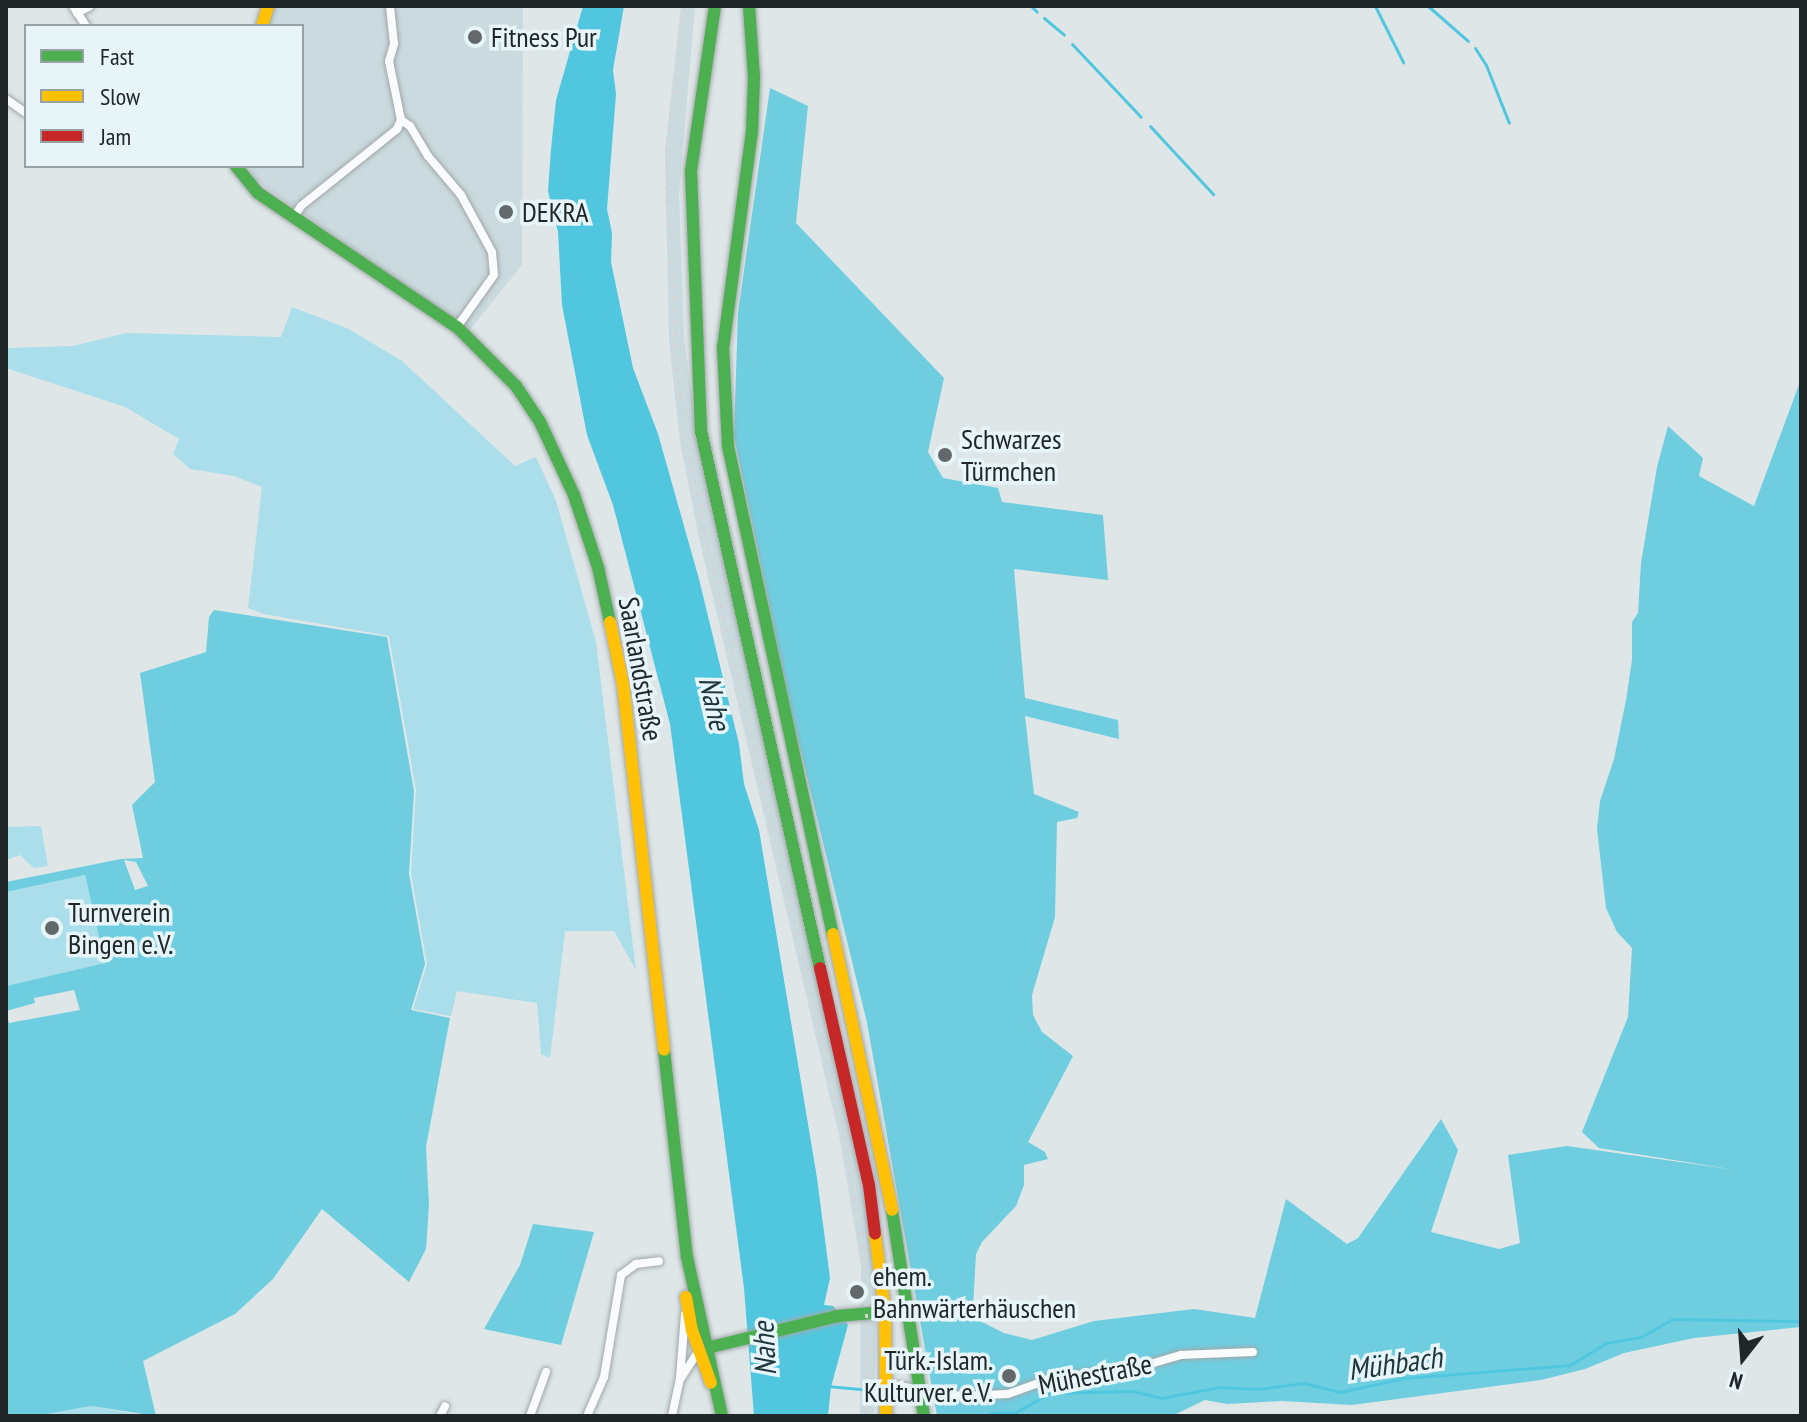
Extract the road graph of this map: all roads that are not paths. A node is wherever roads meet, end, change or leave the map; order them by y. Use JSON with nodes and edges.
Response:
{"nodes":[{"id":1,"x":90,"y":6,"type":"edge"},
{"id":2,"x":390,"y":6,"type":"edge"},
{"id":3,"x":715,"y":6,"type":"edge"},
{"id":4,"x":749,"y":6,"type":"edge"},
{"id":5,"x":75,"y":9,"type":"edge"},
{"id":6,"x":9,"y":102,"type":"edge"},
{"id":7,"x":7,"y":113,"type":"edge"},
{"id":8,"x":401,"y":120,"type":"junction"},
{"id":9,"x":238,"y":168,"type":"edge"},
{"id":10,"x":293,"y":218,"type":"junction"},
{"id":11,"x":457,"y":327,"type":"junction"},
{"id":12,"x":687,"y":1257,"type":"junction"},
{"id":13,"x":659,"y":1261,"type":"dead end"},
{"id":14,"x":686,"y":1303,"type":"junction"},
{"id":15,"x":885,"y":1312,"type":"junction"},
{"id":16,"x":703,"y":1348,"type":"junction"},
{"id":17,"x":1253,"y":1352,"type":"dead end"},
{"id":18,"x":681,"y":1360,"type":"junction"},
{"id":19,"x":546,"y":1372,"type":"dead end"},
{"id":20,"x":707,"y":1374,"type":"junction"},
{"id":21,"x":681,"y":1376,"type":"junction"},
{"id":22,"x":884,"y":1384,"type":"junction"},
{"id":23,"x":909,"y":1388,"type":"dead end"},
{"id":24,"x":937,"y":1393,"type":"dead end"},
{"id":25,"x":445,"y":1406,"type":"dead end"},
{"id":26,"x":721,"y":1412,"type":"edge"},
{"id":27,"x":922,"y":1412,"type":"edge"},
{"id":28,"x":440,"y":1416,"type":"edge"},
{"id":29,"x":530,"y":1416,"type":"edge"},
{"id":30,"x":587,"y":1416,"type":"edge"},
{"id":31,"x":672,"y":1416,"type":"edge"},
{"id":32,"x":886,"y":1416,"type":"edge"}],
"edges":[{"from":1,"to":5,"type":"street"},
{"from":2,"to":8,"type":"street"},
{"from":3,"to":15,"type":"main road"},
{"from":4,"to":27,"type":"main road"},
{"from":6,"to":7,"type":"street"},
{"from":8,"to":10,"type":"street"},
{"from":8,"to":11,"type":"street"},
{"from":9,"to":10,"type":"main road","name":"Saarlandstraße"},
{"from":10,"to":11,"type":"main road","name":"Saarlandstraße"},
{"from":11,"to":12,"type":"main road","name":"Saarlandstraße"},
{"from":12,"to":14,"type":"main road","name":"Saarlandstraße"},
{"from":12,"to":16,"type":"main road","name":"Saarlandstraße"},
{"from":13,"to":30,"type":"street"},
{"from":14,"to":16,"type":"main road","name":"Saarlandstraße"},
{"from":14,"to":18,"type":"street"},
{"from":15,"to":16,"type":"main road"},
{"from":15,"to":22,"type":"main road"},
{"from":16,"to":18,"type":"street"},
{"from":16,"to":20,"type":"main road"},
{"from":16,"to":21,"type":"street"},
{"from":16,"to":26,"type":"main road"},
{"from":17,"to":24,"type":"street","name":"Mühestraße"},
{"from":18,"to":21,"type":"street"},
{"from":19,"to":29,"type":"street"},
{"from":20,"to":21,"type":"street"},
{"from":20,"to":26,"type":"main road"},
{"from":21,"to":31,"type":"street"},
{"from":22,"to":23,"type":"street"},
{"from":22,"to":32,"type":"main road"},
{"from":25,"to":28,"type":"street"}]}
